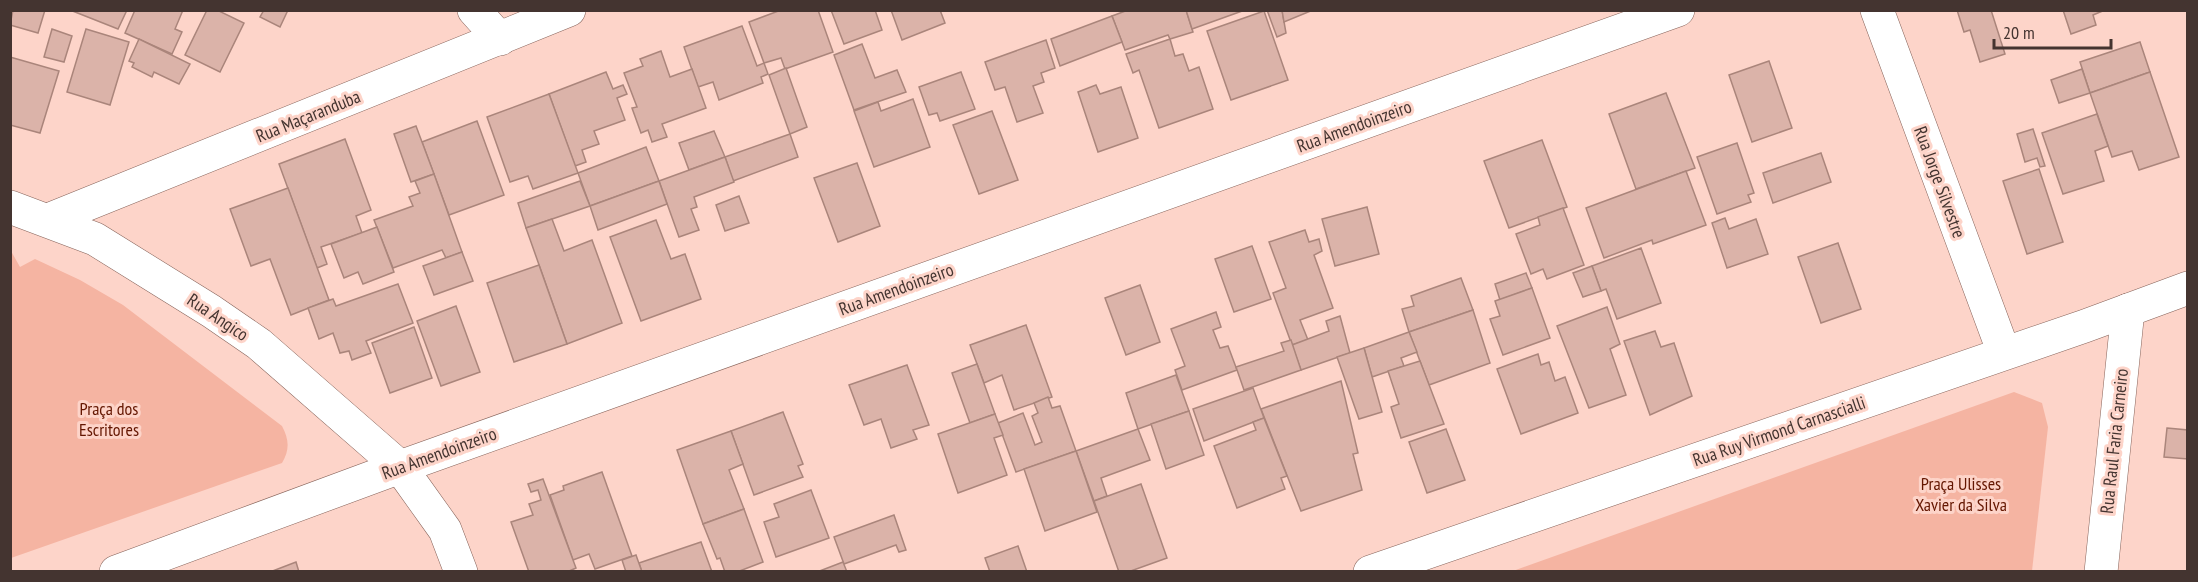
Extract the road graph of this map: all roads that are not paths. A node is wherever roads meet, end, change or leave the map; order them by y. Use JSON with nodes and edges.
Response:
{"nodes":[{"id":1,"x":474,"y":10,"type":"edge"},
{"id":2,"x":568,"y":10,"type":"edge"},
{"id":3,"x":1678,"y":10,"type":"edge"},
{"id":4,"x":1877,"y":10,"type":"edge"},
{"id":5,"x":500,"y":39,"type":"junction"},
{"id":6,"x":10,"y":207,"type":"edge"},
{"id":7,"x":48,"y":220,"type":"junction"},
{"id":8,"x":2187,"y":288,"type":"edge"},
{"id":9,"x":2128,"y":310,"type":"junction"},
{"id":10,"x":2004,"y":353,"type":"junction"},
{"id":11,"x":400,"y":467,"type":"junction"},
{"id":12,"x":116,"y":572,"type":"edge"},
{"id":13,"x":461,"y":572,"type":"edge"},
{"id":14,"x":1370,"y":572,"type":"edge"},
{"id":15,"x":2101,"y":572,"type":"edge"}],
"edges":[{"from":1,"to":5,"type":"street"},
{"from":2,"to":5,"type":"street","name":"Rua Maçaranduba"},
{"from":3,"to":11,"type":"street","name":"Rua Amendoinzeiro"},
{"from":4,"to":10,"type":"street","name":"Rua Jorge Silvestre"},
{"from":5,"to":7,"type":"street","name":"Rua Maçaranduba"},
{"from":6,"to":7,"type":"street","name":"Rua Angico"},
{"from":7,"to":11,"type":"street","name":"Rua Angico"},
{"from":8,"to":9,"type":"street","name":"Rua Ruy Virmond Carnascialli"},
{"from":9,"to":10,"type":"street","name":"Rua Ruy Virmond Carnascialli"},
{"from":9,"to":15,"type":"street","name":"Rua Raul Faria Carneiro"},
{"from":10,"to":14,"type":"street","name":"Rua Ruy Virmond Carnascialli"},
{"from":11,"to":12,"type":"street","name":"Rua Amendoinzeiro"},
{"from":11,"to":13,"type":"street","name":"Rua Angico"}]}
